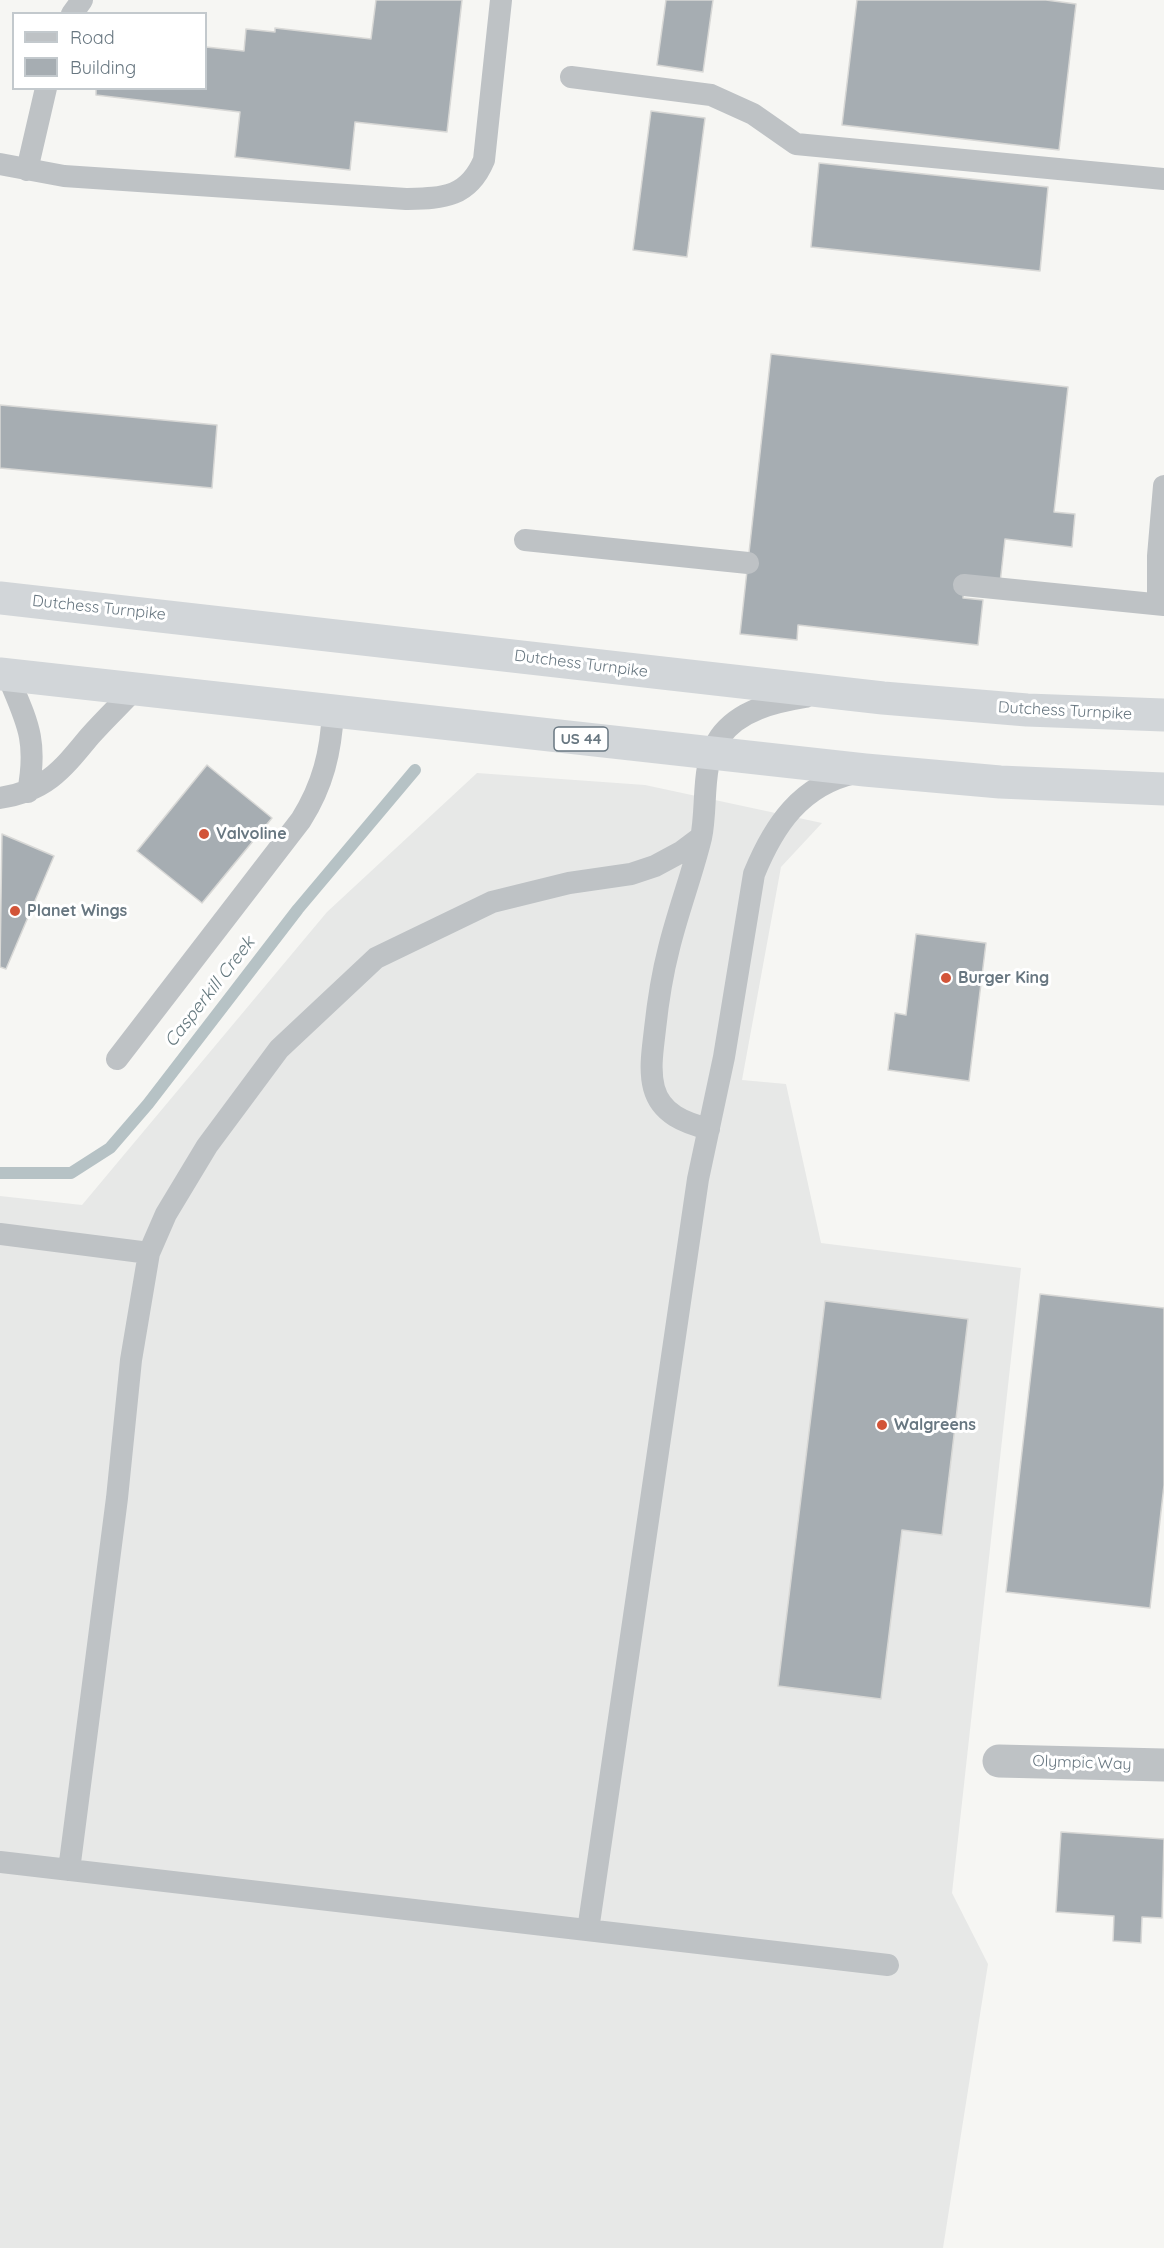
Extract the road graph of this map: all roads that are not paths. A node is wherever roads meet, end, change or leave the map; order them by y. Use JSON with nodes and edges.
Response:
{"nodes":[{"id":1,"x":501,"y":0,"type":"edge"},
{"id":2,"x":571,"y":77,"type":"dead end"},
{"id":3,"x":46,"y":90,"type":"edge"},
{"id":4,"x":0,"y":164,"type":"edge"},
{"id":5,"x":27,"y":170,"type":"junction"},
{"id":6,"x":1164,"y":179,"type":"edge"},
{"id":7,"x":1164,"y":486,"type":"edge"},
{"id":8,"x":525,"y":540,"type":"dead end"},
{"id":9,"x":748,"y":563,"type":"dead end"},
{"id":10,"x":964,"y":585,"type":"dead end"},
{"id":11,"x":0,"y":597,"type":"edge"},
{"id":12,"x":1161,"y":605,"type":"edge"},
{"id":13,"x":3,"y":674,"type":"edge"},
{"id":14,"x":136,"y":688,"type":"junction"},
{"id":15,"x":883,"y":698,"type":"junction"},
{"id":16,"x":333,"y":711,"type":"junction"},
{"id":17,"x":1164,"y":715,"type":"edge"},
{"id":18,"x":710,"y":753,"type":"junction"},
{"id":19,"x":866,"y":770,"type":"junction"},
{"id":20,"x":1164,"y":789,"type":"edge"},
{"id":21,"x":28,"y":792,"type":"junction"},
{"id":22,"x":0,"y":798,"type":"edge"},
{"id":23,"x":701,"y":837,"type":"junction"},
{"id":24,"x":117,"y":1059,"type":"dead end"},
{"id":25,"x":709,"y":1129,"type":"junction"},
{"id":26,"x":0,"y":1234,"type":"edge"},
{"id":27,"x":149,"y":1253,"type":"junction"},
{"id":28,"x":999,"y":1761,"type":"dead end"},
{"id":29,"x":1164,"y":1765,"type":"edge"},
{"id":30,"x":0,"y":1862,"type":"edge"},
{"id":31,"x":69,"y":1870,"type":"junction"},
{"id":32,"x":588,"y":1930,"type":"junction"},
{"id":33,"x":888,"y":1965,"type":"dead end"}],
"edges":[{"from":1,"to":5,"type":"lane"},
{"from":2,"to":6,"type":"lane"},
{"from":3,"to":5,"type":"lane"},
{"from":4,"to":5,"type":"lane"},
{"from":7,"to":12,"type":"lane"},
{"from":8,"to":9,"type":"lane"},
{"from":10,"to":12,"type":"lane"},
{"from":11,"to":15,"type":"highway","name":"Dutchess Turnpike"},
{"from":13,"to":14,"type":"highway","number":"US 44"},
{"from":13,"to":21,"type":"lane"},
{"from":14,"to":16,"type":"highway","number":"US 44"},
{"from":14,"to":21,"type":"lane"},
{"from":15,"to":17,"type":"highway","name":"Dutchess Turnpike"},
{"from":15,"to":18,"type":"lane"},
{"from":16,"to":18,"type":"highway","number":"US 44"},
{"from":16,"to":24,"type":"lane"},
{"from":18,"to":19,"type":"highway","number":"US 44"},
{"from":18,"to":23,"type":"lane"},
{"from":19,"to":20,"type":"highway","number":"US 44"},
{"from":19,"to":25,"type":"lane"},
{"from":21,"to":22,"type":"lane"},
{"from":23,"to":25,"type":"lane"},
{"from":23,"to":27,"type":"lane"},
{"from":25,"to":32,"type":"lane"},
{"from":26,"to":27,"type":"lane"},
{"from":27,"to":31,"type":"lane"},
{"from":28,"to":29,"type":"street","name":"Olympic Way"},
{"from":30,"to":31,"type":"lane"},
{"from":31,"to":32,"type":"lane"},
{"from":32,"to":33,"type":"lane"}]}
